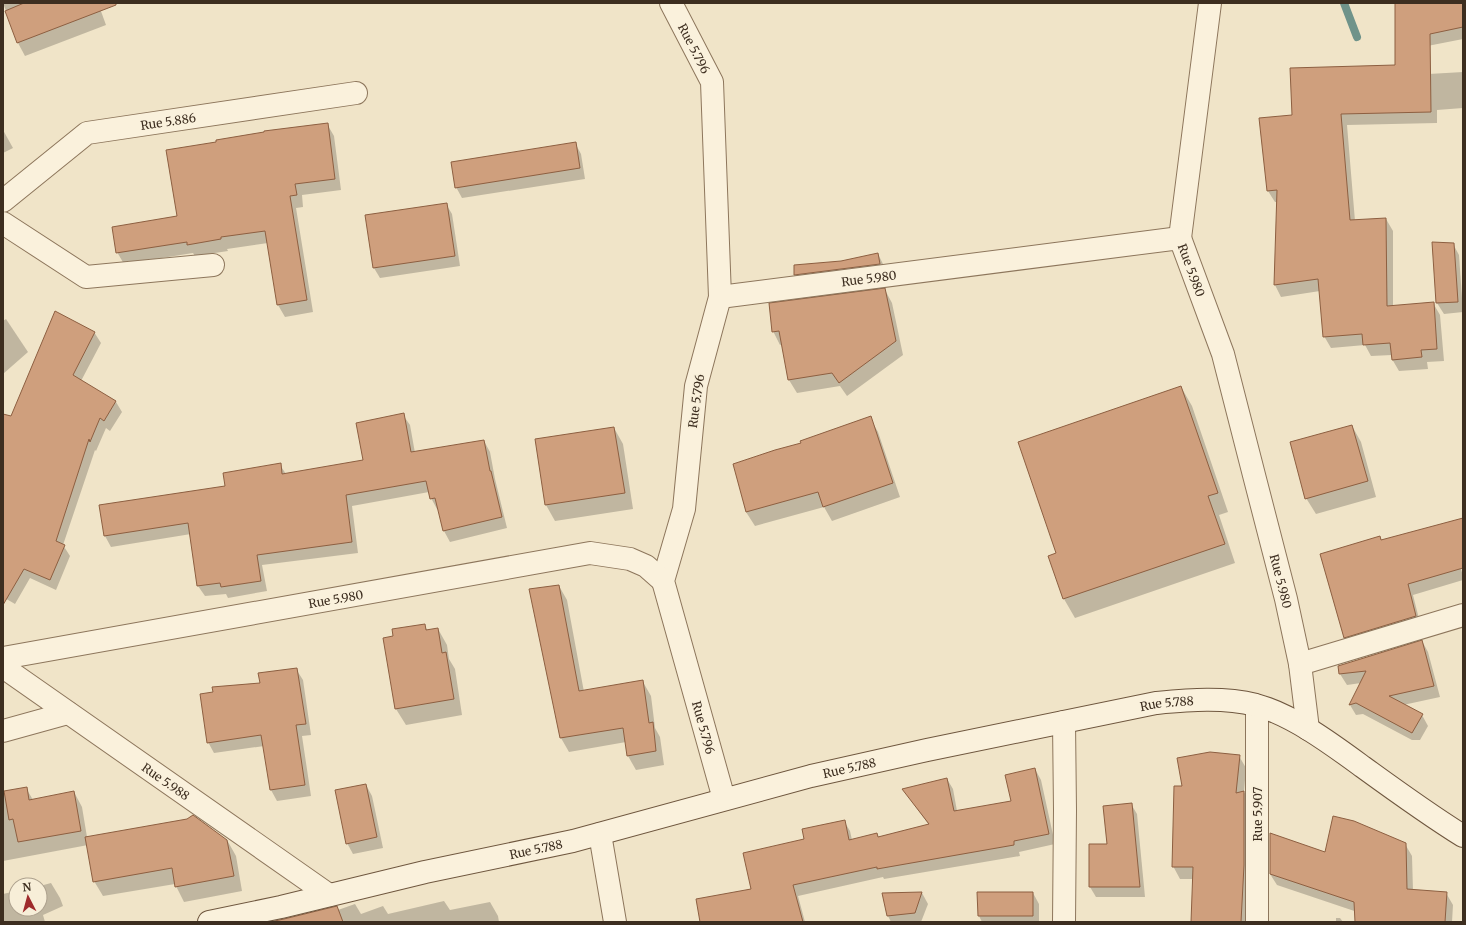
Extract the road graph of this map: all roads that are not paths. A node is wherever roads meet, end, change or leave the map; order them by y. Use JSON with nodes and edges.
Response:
{"nodes":[{"id":1,"x":671,"y":3,"type":"edge"},
{"id":2,"x":1210,"y":3,"type":"edge"},
{"id":3,"x":356,"y":93,"type":"dead end"},
{"id":4,"x":3,"y":201,"type":"edge"},
{"id":5,"x":3,"y":223,"type":"edge"},
{"id":6,"x":1180,"y":238,"type":"junction"},
{"id":7,"x":213,"y":265,"type":"dead end"},
{"id":8,"x":720,"y":297,"type":"junction"},
{"id":9,"x":663,"y":580,"type":"junction"},
{"id":10,"x":1463,"y":615,"type":"edge"},
{"id":11,"x":3,"y":658,"type":"edge"},
{"id":12,"x":1300,"y":664,"type":"junction"},
{"id":13,"x":3,"y":667,"type":"edge"},
{"id":14,"x":1257,"y":706,"type":"junction"},
{"id":15,"x":68,"y":713,"type":"junction"},
{"id":16,"x":1064,"y":722,"type":"junction"},
{"id":17,"x":1308,"y":729,"type":"junction"},
{"id":18,"x":3,"y":731,"type":"edge"},
{"id":19,"x":724,"y":799,"type":"junction"},
{"id":20,"x":600,"y":834,"type":"junction"},
{"id":21,"x":1463,"y":836,"type":"edge"},
{"id":22,"x":329,"y":895,"type":"junction"},
{"id":23,"x":208,"y":922,"type":"edge"},
{"id":24,"x":615,"y":922,"type":"edge"},
{"id":25,"x":1064,"y":922,"type":"edge"},
{"id":26,"x":1257,"y":922,"type":"edge"}],
"edges":[{"from":1,"to":8,"type":"street","name":"Rue 5.796"},
{"from":2,"to":6,"type":"street"},
{"from":3,"to":4,"type":"street","name":"Rue 5.886"},
{"from":5,"to":7,"type":"street"},
{"from":6,"to":8,"type":"street","name":"Rue 5.980"},
{"from":6,"to":12,"type":"street","name":"Rue 5.980"},
{"from":8,"to":9,"type":"street","name":"Rue 5.796"},
{"from":9,"to":11,"type":"street","name":"Rue 5.980"},
{"from":9,"to":19,"type":"street","name":"Rue 5.796"},
{"from":10,"to":12,"type":"street"},
{"from":12,"to":17,"type":"street","name":"Rue 5.980"},
{"from":13,"to":15,"type":"street","name":"Rue 5.988"},
{"from":14,"to":16,"type":"street","name":"Rue 5.788"},
{"from":14,"to":17,"type":"street","name":"Rue 5.788"},
{"from":14,"to":26,"type":"street","name":"Rue 5.907"},
{"from":15,"to":18,"type":"street"},
{"from":15,"to":22,"type":"street","name":"Rue 5.988"},
{"from":16,"to":19,"type":"street","name":"Rue 5.788"},
{"from":16,"to":25,"type":"street"},
{"from":17,"to":21,"type":"street","name":"Rue 5.788"},
{"from":19,"to":20,"type":"street","name":"Rue 5.788"},
{"from":20,"to":22,"type":"street","name":"Rue 5.788"},
{"from":20,"to":24,"type":"street"},
{"from":22,"to":23,"type":"street","name":"Rue 5.788"}]}
